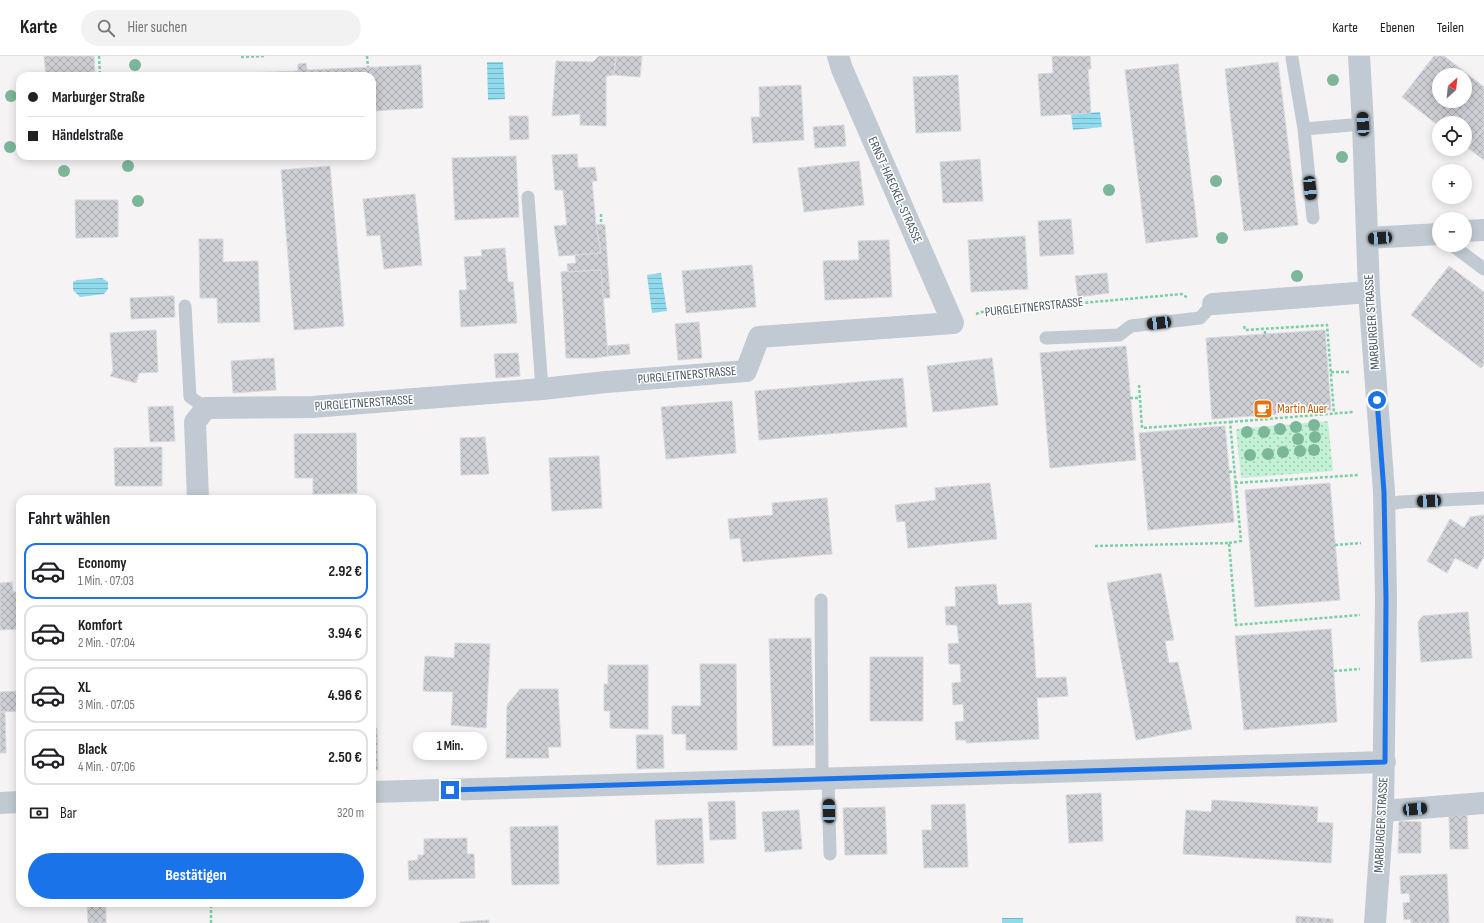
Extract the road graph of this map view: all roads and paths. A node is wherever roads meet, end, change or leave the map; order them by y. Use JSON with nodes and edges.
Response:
{"nodes":[{"id":1,"x":99,"y":56,"type":"edge"},
{"id":2,"x":266,"y":56,"type":"edge"},
{"id":3,"x":367,"y":56,"type":"edge"},
{"id":4,"x":838,"y":56,"type":"edge"},
{"id":5,"x":1359,"y":56,"type":"edge"},
{"id":6,"x":241,"y":57,"type":"dead end"},
{"id":7,"x":1292,"y":58,"type":"dead end"},
{"id":8,"x":368,"y":67,"type":"dead end"},
{"id":9,"x":95,"y":70,"type":"dead end"},
{"id":10,"x":99,"y":70,"type":"joint"},
{"id":11,"x":1363,"y":124,"type":"junction"},
{"id":12,"x":1304,"y":129,"type":"junction"},
{"id":13,"x":528,"y":197,"type":"dead end"},
{"id":14,"x":601,"y":214,"type":"dead end"},
{"id":15,"x":1313,"y":218,"type":"dead end"},
{"id":16,"x":601,"y":224,"type":"dead end"},
{"id":17,"x":1484,"y":230,"type":"edge"},
{"id":18,"x":1472,"y":231,"type":"edge"},
{"id":19,"x":1432,"y":237,"type":"edge"},
{"id":20,"x":1367,"y":238,"type":"junction"},
{"id":21,"x":1462,"y":252,"type":"edge"},
{"id":22,"x":1484,"y":269,"type":"edge"},
{"id":23,"x":1369,"y":292,"type":"junction"},
{"id":24,"x":1242,"y":302,"type":"junction"},
{"id":25,"x":1213,"y":304,"type":"junction"},
{"id":26,"x":184,"y":306,"type":"dead end"},
{"id":27,"x":953,"y":323,"type":"junction"},
{"id":28,"x":1265,"y":329,"type":"junction"},
{"id":29,"x":1265,"y":334,"type":"dead end"},
{"id":30,"x":1046,"y":338,"type":"dead end"},
{"id":31,"x":1331,"y":372,"type":"junction"},
{"id":32,"x":1355,"y":372,"type":"dead end"},
{"id":33,"x":1139,"y":385,"type":"dead end"},
{"id":34,"x":542,"y":389,"type":"junction"},
{"id":35,"x":1130,"y":398,"type":"dead end"},
{"id":36,"x":1140,"y":398,"type":"junction"},
{"id":37,"x":206,"y":408,"type":"junction"},
{"id":38,"x":1359,"y":412,"type":"dead end"},
{"id":39,"x":1334,"y":414,"type":"junction"},
{"id":40,"x":1230,"y":422,"type":"junction"},
{"id":41,"x":1229,"y":472,"type":"dead end"},
{"id":42,"x":1234,"y":472,"type":"junction"},
{"id":43,"x":1364,"y":475,"type":"dead end"},
{"id":44,"x":1235,"y":483,"type":"junction"},
{"id":45,"x":198,"y":495,"type":"edge"},
{"id":46,"x":1484,"y":498,"type":"edge"},
{"id":47,"x":1384,"y":505,"type":"junction"},
{"id":48,"x":1229,"y":542,"type":"junction"},
{"id":49,"x":1363,"y":542,"type":"dead end"},
{"id":50,"x":1335,"y":545,"type":"dead end"},
{"id":51,"x":1096,"y":546,"type":"dead end"},
{"id":52,"x":820,"y":600,"type":"dead end"},
{"id":53,"x":1365,"y":615,"type":"dead end"},
{"id":54,"x":1363,"y":668,"type":"dead end"},
{"id":55,"x":1334,"y":672,"type":"dead end"},
{"id":56,"x":1385,"y":762,"type":"junction"},
{"id":57,"x":825,"y":778,"type":"junction"},
{"id":58,"x":376,"y":792,"type":"edge"},
{"id":59,"x":16,"y":802,"type":"edge"},
{"id":60,"x":0,"y":803,"type":"edge"},
{"id":61,"x":1484,"y":803,"type":"edge"},
{"id":62,"x":1383,"y":811,"type":"junction"},
{"id":63,"x":830,"y":854,"type":"dead end"},
{"id":64,"x":211,"y":907,"type":"edge"},
{"id":65,"x":211,"y":923,"type":"edge"},
{"id":66,"x":1375,"y":923,"type":"edge"}],
"edges":[{"from":1,"to":10,"type":"path"},
{"from":2,"to":6,"type":"path"},
{"from":3,"to":8,"type":"path"},
{"from":4,"to":27,"type":"street","name":"ERNST-HAECKEL-STRASSE"},
{"from":5,"to":11,"type":"street","name":"MARBURGER STRASSE"},
{"from":7,"to":12,"type":"lane"},
{"from":9,"to":10,"type":"path"},
{"from":11,"to":12,"type":"lane"},
{"from":11,"to":20,"type":"street","name":"MARBURGER STRASSE"},
{"from":12,"to":15,"type":"lane"},
{"from":13,"to":34,"type":"lane"},
{"from":14,"to":16,"type":"path"},
{"from":17,"to":18,"type":"street"},
{"from":19,"to":20,"type":"street"},
{"from":20,"to":23,"type":"street","name":"MARBURGER STRASSE"},
{"from":21,"to":22,"type":"lane"},
{"from":23,"to":24,"type":"street"},
{"from":23,"to":47,"type":"street","name":"MARBURGER STRASSE"},
{"from":24,"to":25,"type":"street"},
{"from":24,"to":28,"type":"path"},
{"from":25,"to":27,"type":"path","name":"PURGLEITNERSTRASSE"},
{"from":25,"to":30,"type":"lane"},
{"from":26,"to":37,"type":"lane"},
{"from":27,"to":34,"type":"street","name":"PURGLEITNERSTRASSE"},
{"from":28,"to":29,"type":"path"},
{"from":28,"to":31,"type":"path"},
{"from":31,"to":32,"type":"path"},
{"from":31,"to":39,"type":"path"},
{"from":33,"to":36,"type":"path"},
{"from":34,"to":37,"type":"street","name":"PURGLEITNERSTRASSE"},
{"from":35,"to":36,"type":"path"},
{"from":36,"to":40,"type":"path"},
{"from":37,"to":45,"type":"street"},
{"from":38,"to":39,"type":"path"},
{"from":39,"to":40,"type":"path"},
{"from":40,"to":42,"type":"path"},
{"from":41,"to":42,"type":"path"},
{"from":42,"to":44,"type":"path"},
{"from":43,"to":44,"type":"path"},
{"from":44,"to":48,"type":"path"},
{"from":46,"to":47,"type":"lane"},
{"from":47,"to":56,"type":"street","name":"MARBURGER STRASSE"},
{"from":48,"to":51,"type":"path"},
{"from":48,"to":53,"type":"path"},
{"from":49,"to":50,"type":"path"},
{"from":52,"to":57,"type":"lane"},
{"from":54,"to":55,"type":"path"},
{"from":56,"to":57,"type":"street"},
{"from":56,"to":62,"type":"street","name":"MARBURGER STRASSE"},
{"from":57,"to":58,"type":"street"},
{"from":57,"to":63,"type":"lane"},
{"from":59,"to":60,"type":"street"},
{"from":61,"to":62,"type":"street"},
{"from":62,"to":66,"type":"street","name":"MARBURGER STRASSE"},
{"from":64,"to":65,"type":"path"}]}
